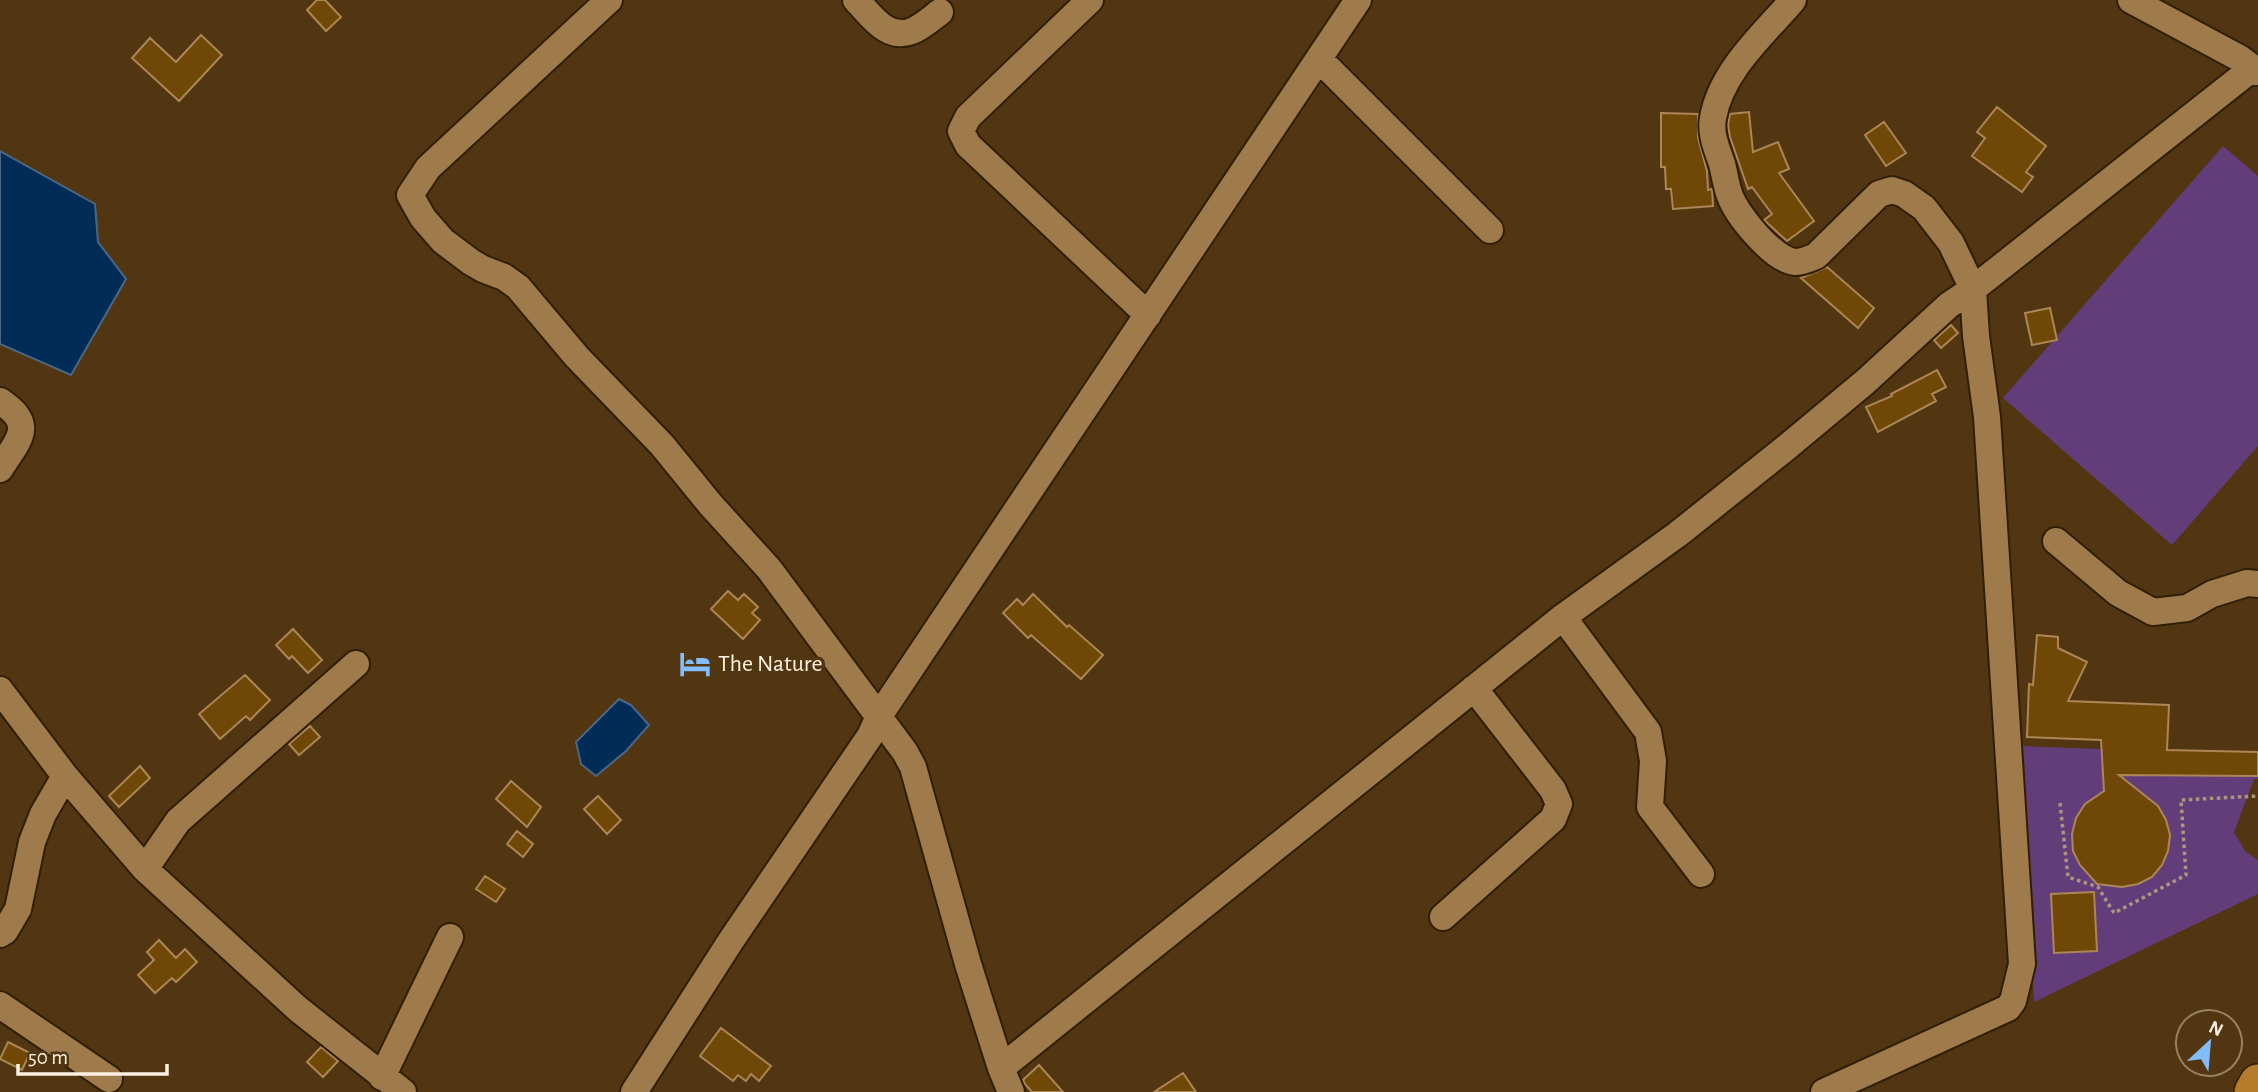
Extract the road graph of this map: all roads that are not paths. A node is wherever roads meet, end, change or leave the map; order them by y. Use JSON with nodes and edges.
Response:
{"nodes":[{"id":1,"x":609,"y":0,"type":"edge"},
{"id":2,"x":856,"y":0,"type":"edge"},
{"id":3,"x":1090,"y":0,"type":"edge"},
{"id":4,"x":1358,"y":0,"type":"edge"},
{"id":5,"x":1793,"y":0,"type":"edge"},
{"id":6,"x":2131,"y":0,"type":"edge"},
{"id":7,"x":940,"y":12,"type":"dead end"},
{"id":8,"x":1319,"y":58,"type":"junction"},
{"id":9,"x":2255,"y":70,"type":"edge"},
{"id":10,"x":1490,"y":230,"type":"dead end"},
{"id":11,"x":1973,"y":289,"type":"junction"},
{"id":12,"x":1148,"y":315,"type":"junction"},
{"id":13,"x":0,"y":401,"type":"edge"},
{"id":14,"x":0,"y":469,"type":"edge"},
{"id":15,"x":2056,"y":541,"type":"dead end"},
{"id":16,"x":2258,"y":584,"type":"edge"},
{"id":17,"x":1563,"y":617,"type":"junction"},
{"id":18,"x":356,"y":664,"type":"dead end"},
{"id":19,"x":1474,"y":688,"type":"junction"},
{"id":20,"x":0,"y":690,"type":"edge"},
{"id":21,"x":879,"y":716,"type":"junction"},
{"id":22,"x":65,"y":776,"type":"junction"},
{"id":23,"x":145,"y":869,"type":"junction"},
{"id":24,"x":1700,"y":874,"type":"dead end"},
{"id":25,"x":1443,"y":917,"type":"dead end"},
{"id":26,"x":0,"y":934,"type":"edge"},
{"id":27,"x":450,"y":937,"type":"dead end"},
{"id":28,"x":0,"y":1005,"type":"edge"},
{"id":29,"x":109,"y":1079,"type":"dead end"},
{"id":30,"x":1006,"y":1080,"type":"edge"},
{"id":31,"x":2258,"y":1083,"type":"edge"},
{"id":32,"x":393,"y":1084,"type":"edge"},
{"id":33,"x":634,"y":1092,"type":"edge"},
{"id":34,"x":1824,"y":1092,"type":"edge"},
{"id":35,"x":2253,"y":1092,"type":"edge"}],
"edges":[{"from":1,"to":21,"type":"street"},
{"from":2,"to":7,"type":"street"},
{"from":3,"to":12,"type":"street"},
{"from":4,"to":8,"type":"street"},
{"from":5,"to":11,"type":"street"},
{"from":6,"to":9,"type":"street"},
{"from":8,"to":10,"type":"street"},
{"from":8,"to":12,"type":"street"},
{"from":9,"to":11,"type":"street"},
{"from":11,"to":17,"type":"street"},
{"from":11,"to":34,"type":"street"},
{"from":12,"to":21,"type":"street"},
{"from":13,"to":14,"type":"street"},
{"from":15,"to":16,"type":"street"},
{"from":17,"to":19,"type":"street"},
{"from":17,"to":24,"type":"street"},
{"from":18,"to":23,"type":"street"},
{"from":19,"to":25,"type":"street"},
{"from":19,"to":30,"type":"street"},
{"from":20,"to":22,"type":"street"},
{"from":21,"to":30,"type":"street"},
{"from":21,"to":33,"type":"street"},
{"from":22,"to":23,"type":"street"},
{"from":22,"to":26,"type":"street"},
{"from":23,"to":32,"type":"street"},
{"from":27,"to":32,"type":"street"},
{"from":28,"to":29,"type":"street"},
{"from":31,"to":35,"type":"highway"}]}
